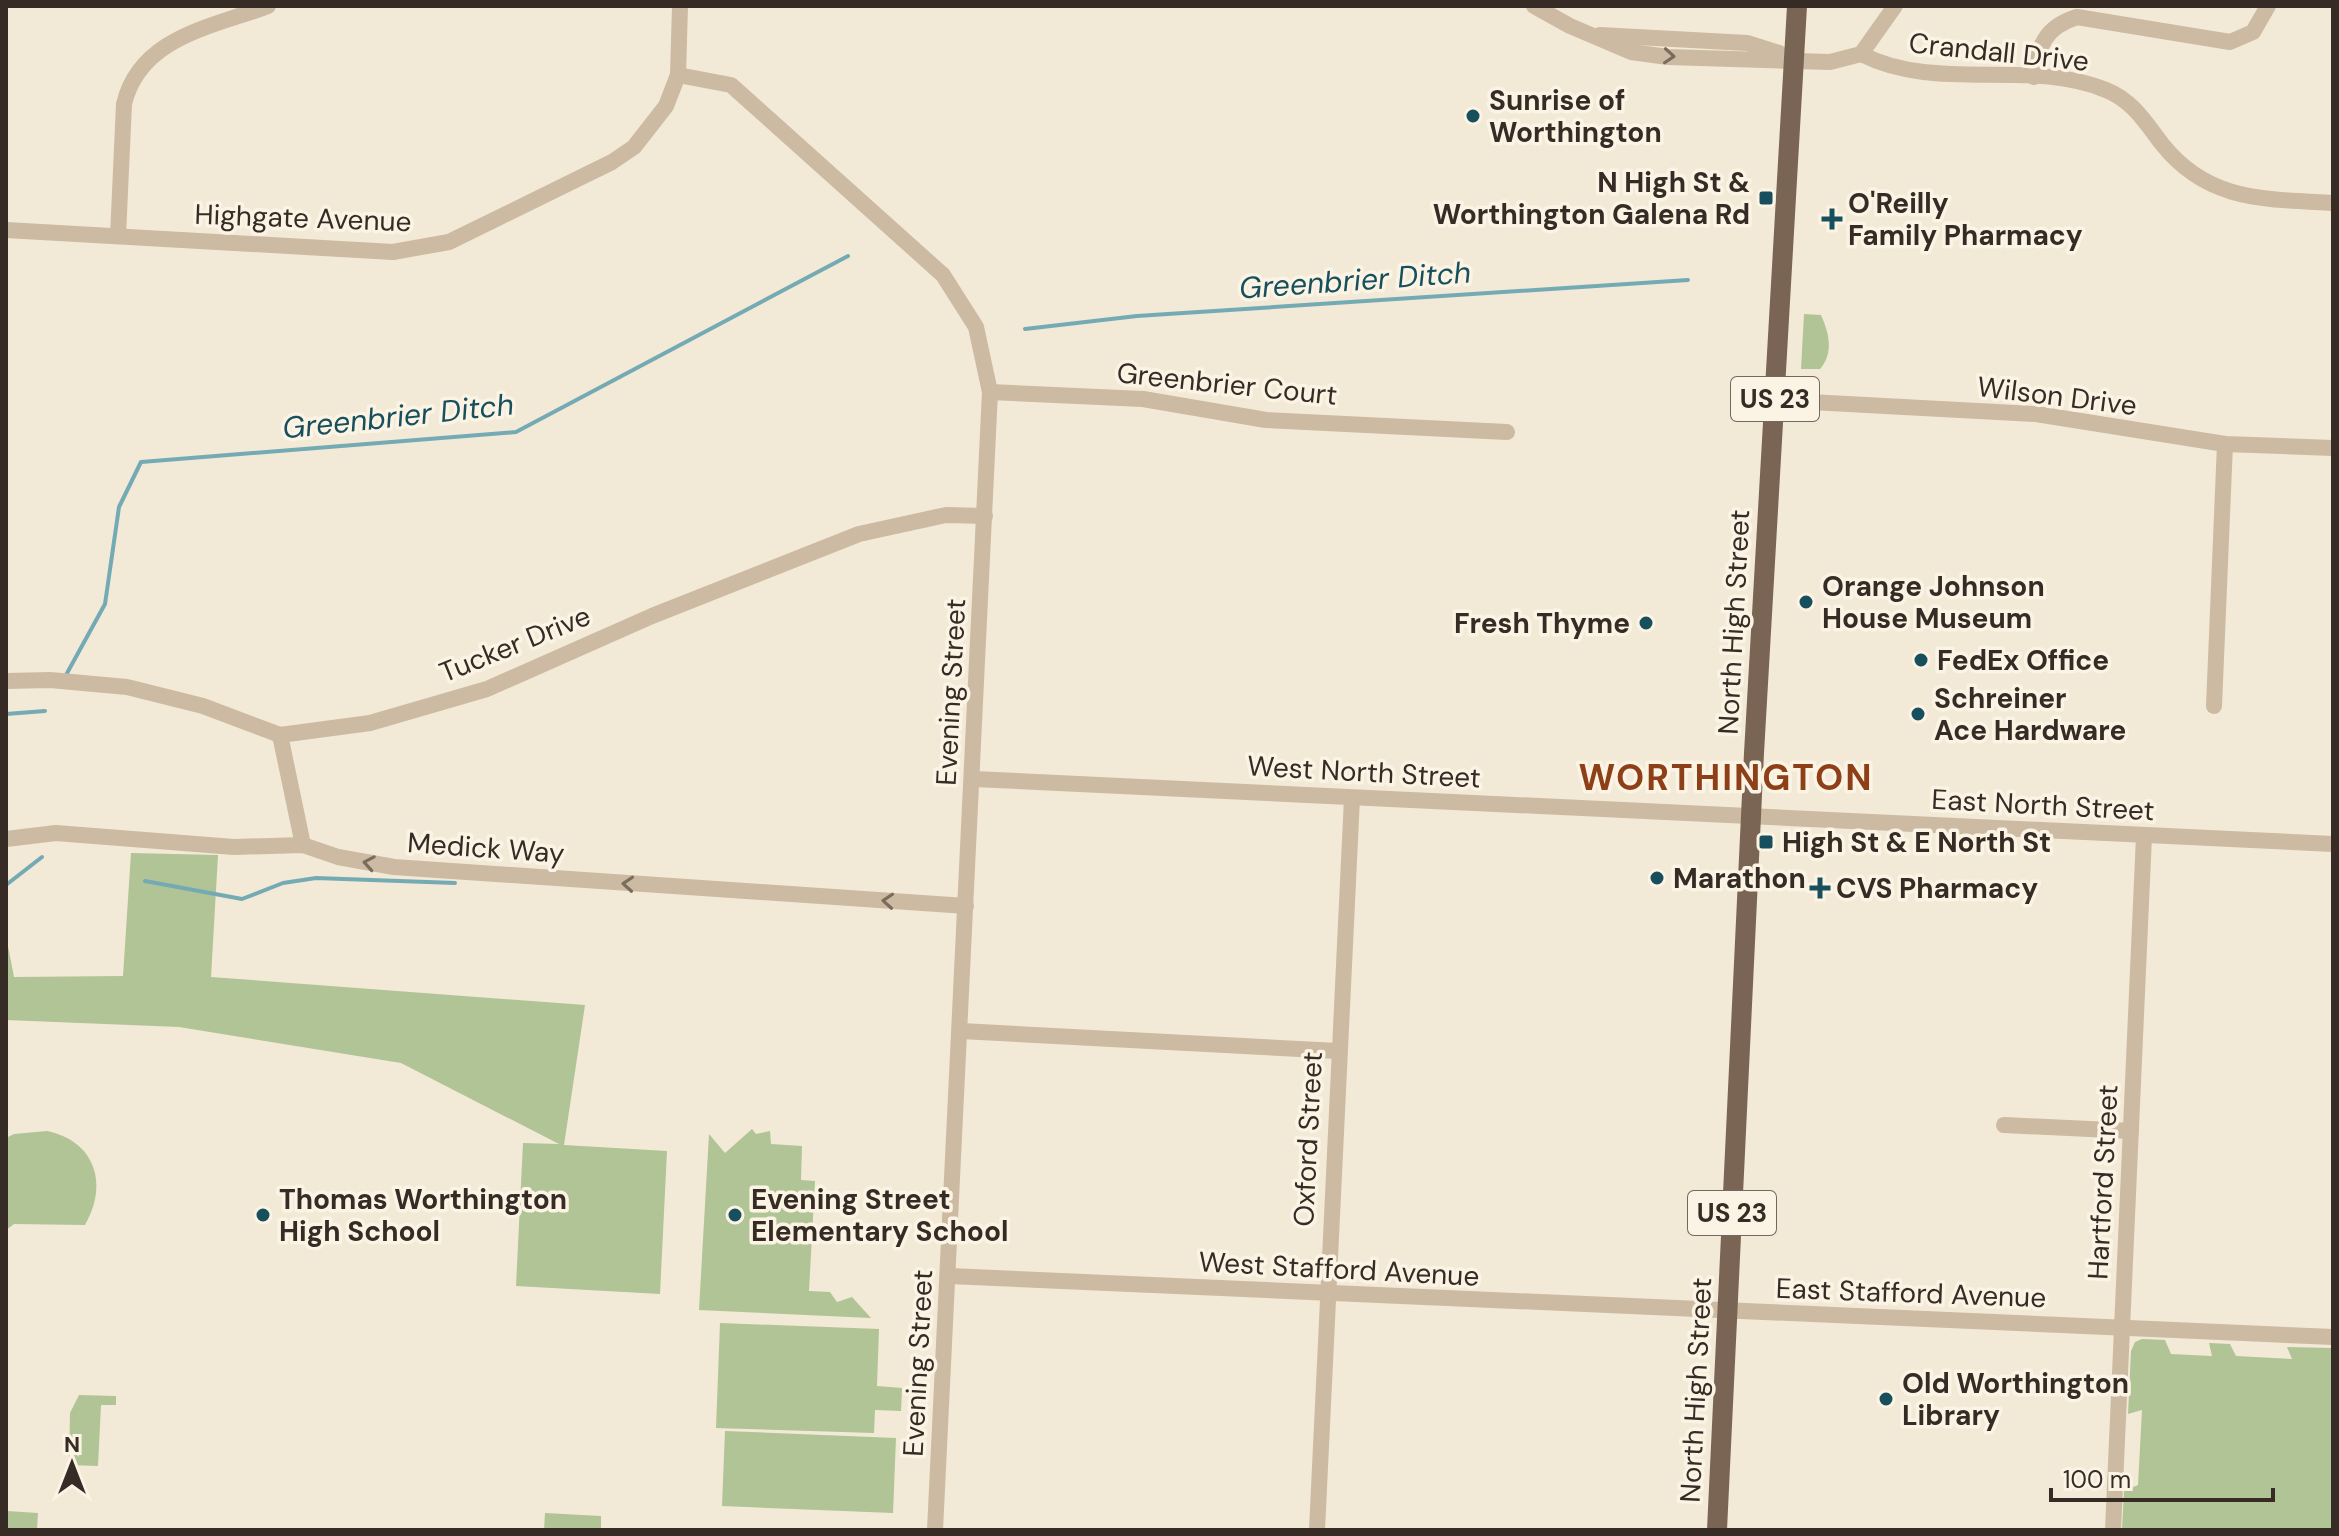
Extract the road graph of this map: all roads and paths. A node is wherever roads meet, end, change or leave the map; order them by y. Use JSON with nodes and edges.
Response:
{"nodes":[{"id":1,"x":268,"y":6,"type":"edge"},
{"id":2,"x":680,"y":6,"type":"edge"},
{"id":3,"x":1534,"y":6,"type":"edge"},
{"id":4,"x":1797,"y":6,"type":"edge"},
{"id":5,"x":1895,"y":6,"type":"edge"},
{"id":6,"x":2268,"y":6,"type":"edge"},
{"id":7,"x":1861,"y":54,"type":"junction"},
{"id":8,"x":1795,"y":58,"type":"junction"},
{"id":9,"x":678,"y":75,"type":"junction"},
{"id":10,"x":2034,"y":77,"type":"junction"},
{"id":11,"x":2333,"y":203,"type":"edge"},
{"id":12,"x":6,"y":230,"type":"edge"},
{"id":13,"x":118,"y":236,"type":"junction"},
{"id":14,"x":990,"y":392,"type":"junction"},
{"id":15,"x":1775,"y":400,"type":"junction"},
{"id":16,"x":1507,"y":432,"type":"dead end"},
{"id":17,"x":2225,"y":444,"type":"junction"},
{"id":18,"x":2333,"y":448,"type":"edge"},
{"id":19,"x":985,"y":516,"type":"junction"},
{"id":20,"x":6,"y":681,"type":"edge"},
{"id":21,"x":2214,"y":706,"type":"dead end"},
{"id":22,"x":280,"y":735,"type":"junction"},
{"id":23,"x":974,"y":779,"type":"junction"},
{"id":24,"x":1352,"y":798,"type":"junction"},
{"id":25,"x":1751,"y":817,"type":"junction"},
{"id":26,"x":2144,"y":836,"type":"junction"},
{"id":27,"x":6,"y":839,"type":"edge"},
{"id":28,"x":2333,"y":844,"type":"edge"},
{"id":29,"x":303,"y":845,"type":"junction"},
{"id":30,"x":966,"y":906,"type":"junction"},
{"id":31,"x":961,"y":1031,"type":"junction"},
{"id":32,"x":1338,"y":1051,"type":"junction"},
{"id":33,"x":2004,"y":1125,"type":"dead end"},
{"id":34,"x":2131,"y":1131,"type":"junction"},
{"id":35,"x":949,"y":1276,"type":"junction"},
{"id":36,"x":1327,"y":1295,"type":"junction"},
{"id":37,"x":1728,"y":1311,"type":"junction"},
{"id":38,"x":2122,"y":1327,"type":"junction"},
{"id":39,"x":2333,"y":1337,"type":"edge"},
{"id":40,"x":935,"y":1530,"type":"edge"},
{"id":41,"x":1317,"y":1530,"type":"edge"},
{"id":42,"x":1717,"y":1530,"type":"edge"},
{"id":43,"x":2113,"y":1530,"type":"edge"}],
"edges":[{"from":1,"to":13,"type":"street"},
{"from":2,"to":9,"type":"street"},
{"from":3,"to":8,"type":"street"},
{"from":4,"to":8,"type":"main road","name":"North High Street","number":"US 23"},
{"from":5,"to":7,"type":"street"},
{"from":6,"to":10,"type":"street"},
{"from":7,"to":8,"type":"street"},
{"from":7,"to":10,"type":"street","name":"Crandall Drive"},
{"from":8,"to":15,"type":"main road","name":"North High Street","number":"US 23"},
{"from":9,"to":13,"type":"street","name":"Highgate Avenue"},
{"from":9,"to":14,"type":"street","name":"Evening Street"},
{"from":10,"to":11,"type":"street","name":"Crandall Drive"},
{"from":12,"to":13,"type":"street","name":"Highgate Avenue"},
{"from":14,"to":16,"type":"street","name":"Greenbrier Court"},
{"from":14,"to":19,"type":"street","name":"Evening Street"},
{"from":15,"to":17,"type":"street","name":"Wilson Drive"},
{"from":15,"to":25,"type":"main road","name":"North High Street","number":"US 23"},
{"from":17,"to":18,"type":"street","name":"Wilson Drive"},
{"from":17,"to":21,"type":"street"},
{"from":19,"to":22,"type":"street","name":"Tucker Drive"},
{"from":19,"to":23,"type":"street","name":"Evening Street"},
{"from":20,"to":22,"type":"street","name":"Tucker Drive"},
{"from":22,"to":29,"type":"street"},
{"from":23,"to":24,"type":"street","name":"West North Street"},
{"from":23,"to":30,"type":"street","name":"Evening Street"},
{"from":24,"to":25,"type":"street","name":"West North Street"},
{"from":24,"to":32,"type":"street","name":"Oxford Street"},
{"from":25,"to":26,"type":"street","name":"East North Street"},
{"from":25,"to":37,"type":"main road","name":"North High Street","number":"US 23"},
{"from":26,"to":28,"type":"street","name":"East North Street"},
{"from":26,"to":34,"type":"street","name":"Hartford Street"},
{"from":27,"to":29,"type":"street","name":"Medick Way"},
{"from":30,"to":29,"type":"street","name":"Medick Way","one_way":true},
{"from":30,"to":31,"type":"street","name":"Evening Street"},
{"from":31,"to":32,"type":"street"},
{"from":31,"to":35,"type":"street","name":"Evening Street"},
{"from":32,"to":36,"type":"street","name":"Oxford Street"},
{"from":33,"to":34,"type":"street"},
{"from":34,"to":38,"type":"street","name":"Hartford Street"},
{"from":35,"to":36,"type":"street","name":"West Stafford Avenue"},
{"from":35,"to":40,"type":"street","name":"Evening Street"},
{"from":36,"to":37,"type":"street","name":"West Stafford Avenue"},
{"from":36,"to":41,"type":"street","name":"Oxford Street"},
{"from":37,"to":38,"type":"street","name":"East Stafford Avenue"},
{"from":37,"to":42,"type":"main road","name":"North High Street","number":"US 23"},
{"from":38,"to":39,"type":"street","name":"East Stafford Avenue"},
{"from":38,"to":43,"type":"street","name":"Hartford Street"}]}
